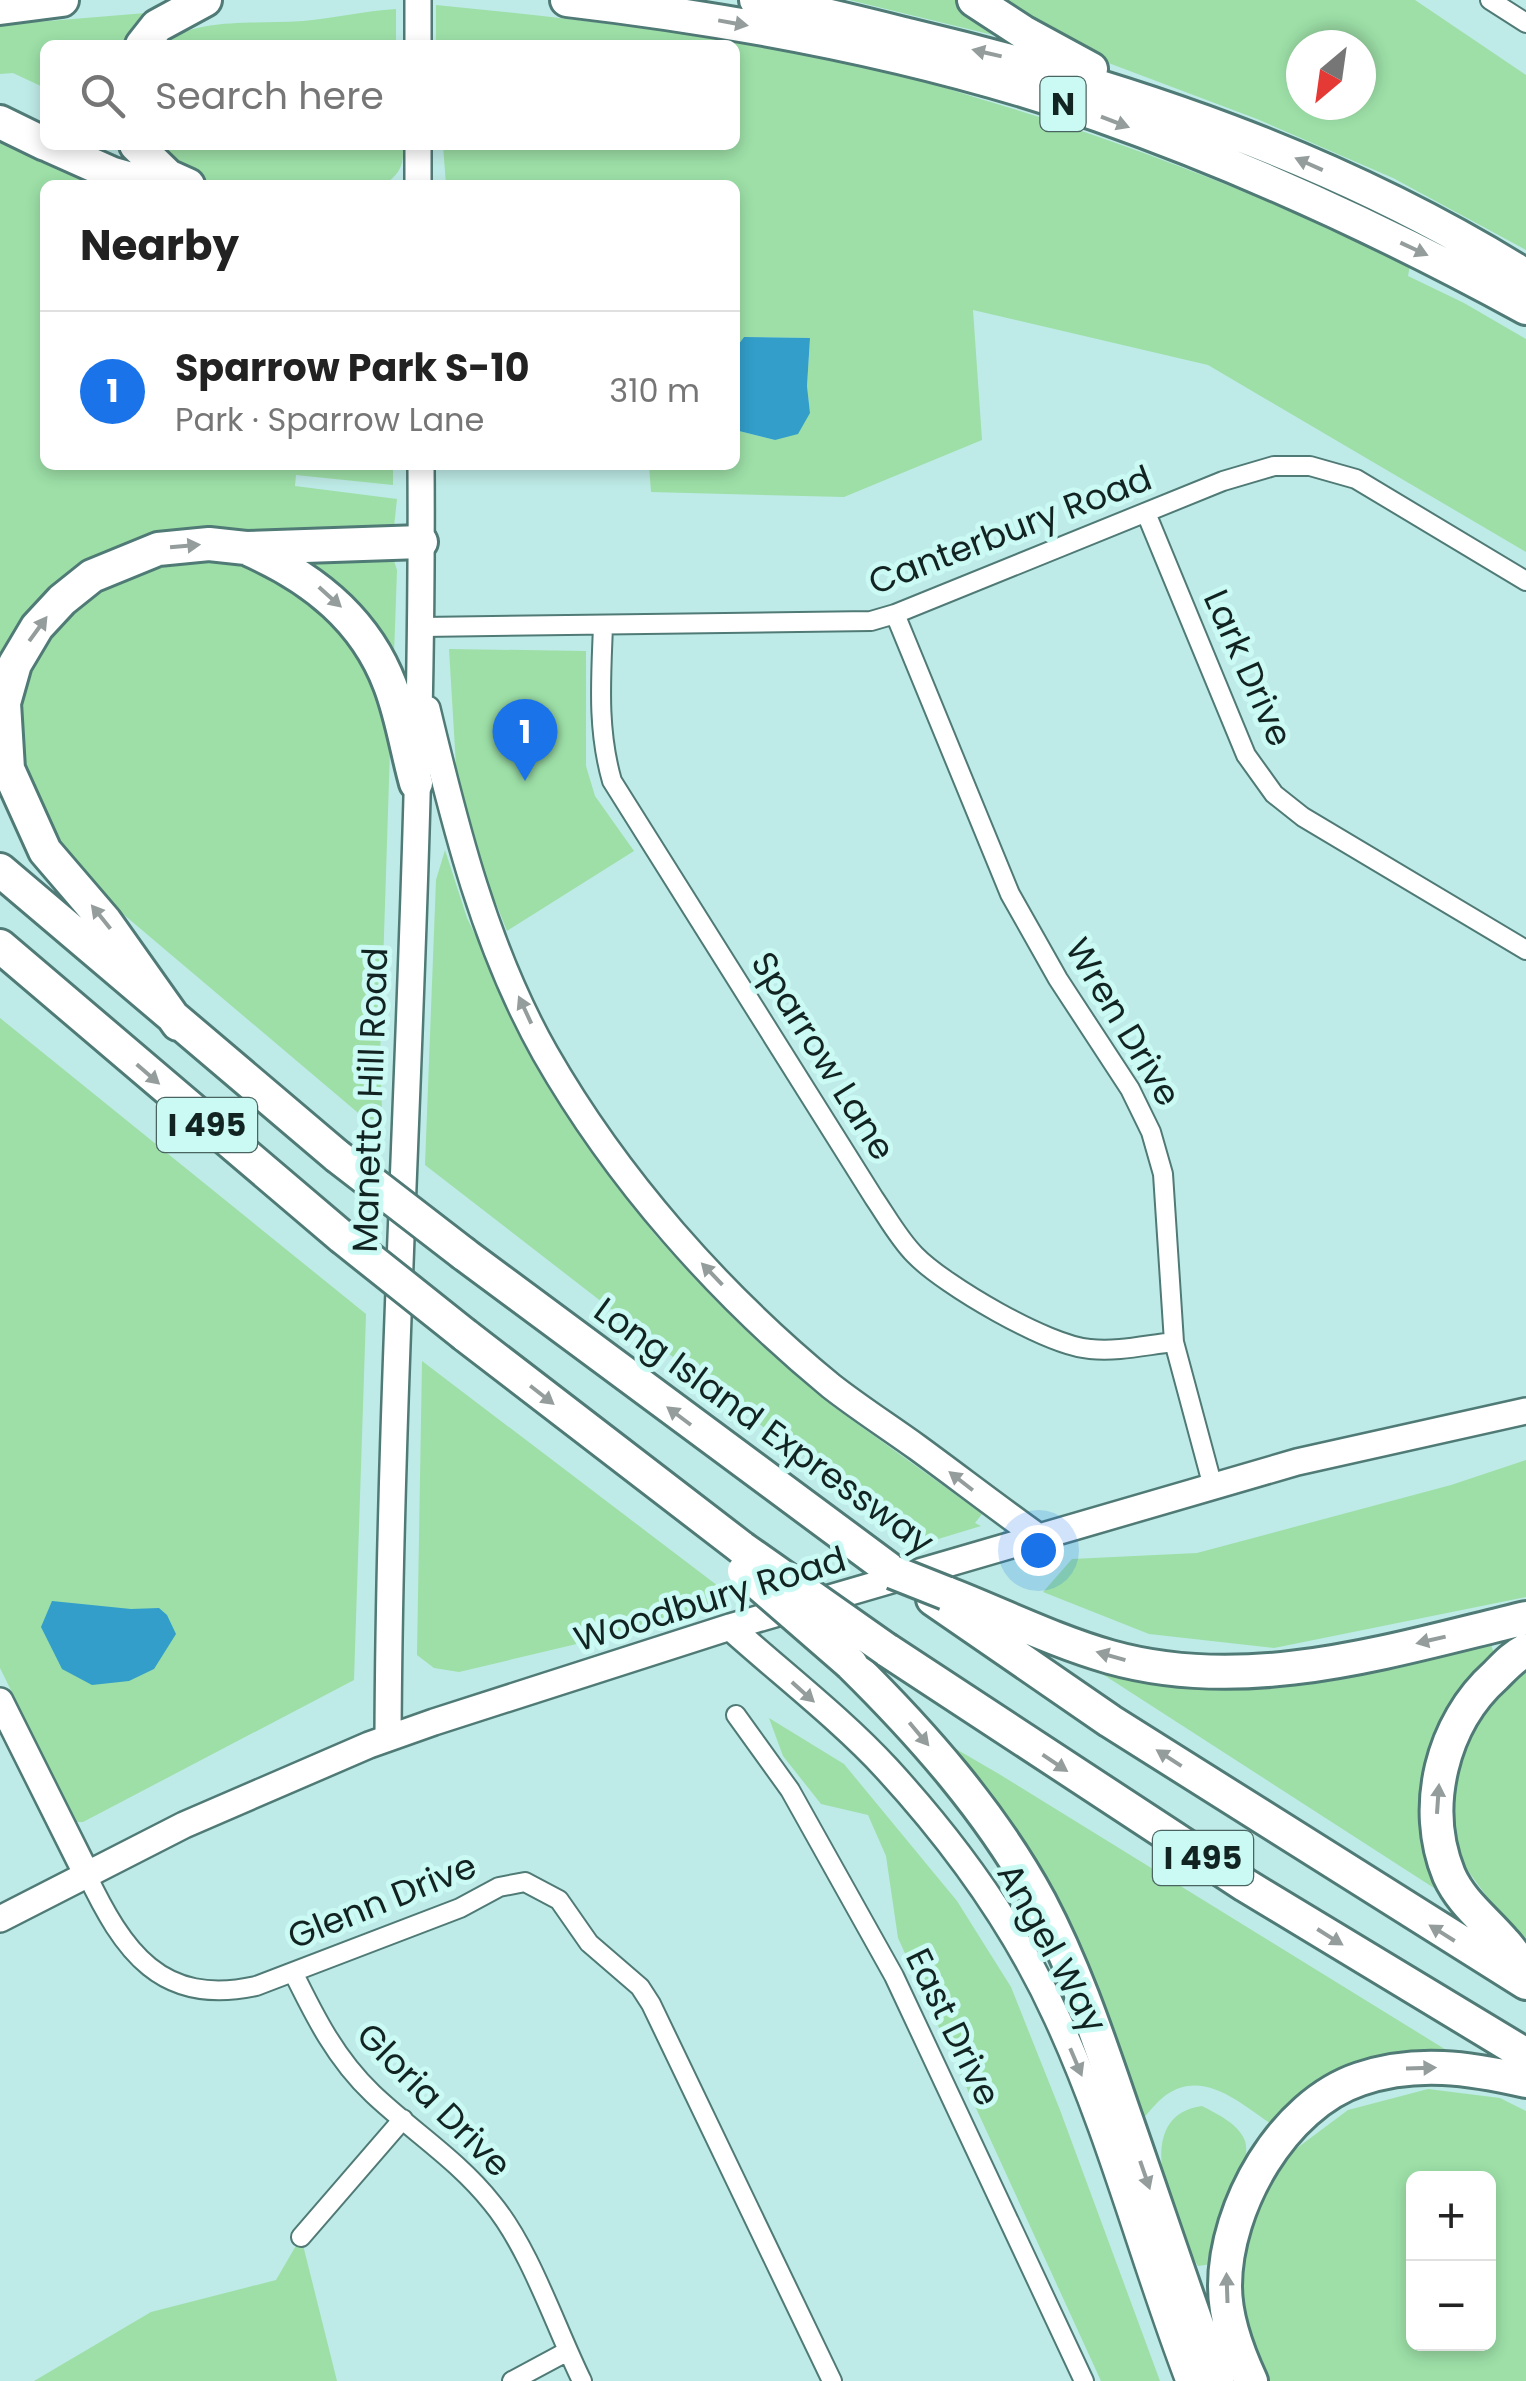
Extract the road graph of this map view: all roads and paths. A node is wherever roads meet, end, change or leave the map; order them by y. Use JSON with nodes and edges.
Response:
{"nodes":[{"id":1,"x":62,"y":0,"type":"edge"},
{"id":2,"x":205,"y":0,"type":"edge"},
{"id":3,"x":418,"y":0,"type":"edge"},
{"id":4,"x":567,"y":0,"type":"edge"},
{"id":5,"x":756,"y":0,"type":"edge"},
{"id":6,"x":974,"y":0,"type":"edge"},
{"id":7,"x":1490,"y":0,"type":"edge"},
{"id":8,"x":0,"y":8,"type":"edge"},
{"id":9,"x":1526,"y":24,"type":"edge"},
{"id":10,"x":146,"y":40,"type":"edge"},
{"id":11,"x":418,"y":40,"type":"edge"},
{"id":12,"x":1148,"y":100,"type":"junction"},
{"id":13,"x":0,"y":122,"type":"edge"},
{"id":14,"x":40,"y":141,"type":"edge"},
{"id":15,"x":59,"y":150,"type":"edge"},
{"id":16,"x":141,"y":150,"type":"edge"},
{"id":17,"x":418,"y":150,"type":"edge"},
{"id":18,"x":134,"y":180,"type":"edge"},
{"id":19,"x":177,"y":180,"type":"edge"},
{"id":20,"x":418,"y":180,"type":"edge"},
{"id":21,"x":1524,"y":274,"type":"edge"},
{"id":22,"x":1526,"y":308,"type":"edge"},
{"id":23,"x":421,"y":470,"type":"edge"},
{"id":24,"x":1146,"y":513,"type":"junction"},
{"id":25,"x":421,"y":542,"type":"junction"},
{"id":26,"x":246,"y":548,"type":"junction"},
{"id":27,"x":1526,"y":581,"type":"edge"},
{"id":28,"x":896,"y":614,"type":"junction"},
{"id":29,"x":603,"y":626,"type":"junction"},
{"id":30,"x":422,"y":627,"type":"junction"},
{"id":31,"x":420,"y":677,"type":"junction"},
{"id":32,"x":416,"y":783,"type":"junction"},
{"id":33,"x":0,"y":870,"type":"edge"},
{"id":34,"x":0,"y":946,"type":"edge"},
{"id":35,"x":1526,"y":950,"type":"edge"},
{"id":36,"x":178,"y":1024,"type":"junction"},
{"id":37,"x":1174,"y":1342,"type":"junction"},
{"id":38,"x":1526,"y":1411,"type":"edge"},
{"id":39,"x":1213,"y":1487,"type":"junction"},
{"id":40,"x":1040,"y":1538,"type":"junction"},
{"id":41,"x":733,"y":1551,"type":"junction"},
{"id":42,"x":893,"y":1572,"type":"junction"},
{"id":43,"x":1526,"y":1618,"type":"edge"},
{"id":44,"x":730,"y":1626,"type":"junction"},
{"id":45,"x":1526,"y":1650,"type":"edge"},
{"id":46,"x":0,"y":1701,"type":"edge"},
{"id":47,"x":736,"y":1715,"type":"dead end"},
{"id":48,"x":388,"y":1738,"type":"junction"},
{"id":49,"x":86,"y":1874,"type":"junction"},
{"id":50,"x":0,"y":1918,"type":"edge"},
{"id":51,"x":293,"y":1972,"type":"junction"},
{"id":52,"x":1526,"y":1972,"type":"edge"},
{"id":53,"x":1526,"y":1983,"type":"edge"},
{"id":54,"x":1526,"y":2055,"type":"edge"},
{"id":55,"x":1526,"y":2080,"type":"edge"},
{"id":56,"x":402,"y":2118,"type":"junction"},
{"id":57,"x":302,"y":2237,"type":"dead end"},
{"id":58,"x":568,"y":2351,"type":"junction"},
{"id":59,"x":512,"y":2381,"type":"edge"},
{"id":60,"x":582,"y":2381,"type":"edge"},
{"id":61,"x":832,"y":2381,"type":"edge"},
{"id":62,"x":1084,"y":2381,"type":"edge"},
{"id":63,"x":1189,"y":2381,"type":"edge"},
{"id":64,"x":1217,"y":2381,"type":"edge"},
{"id":65,"x":1250,"y":2381,"type":"edge"}],
"edges":[{"from":1,"to":8,"type":"highway"},
{"from":2,"to":10,"type":"highway"},
{"from":3,"to":11,"type":"main road"},
{"from":4,"to":22,"type":"highway","number":"N","one_way":true},
{"from":12,"to":5,"type":"highway","number":"N","one_way":true},
{"from":6,"to":12,"type":"highway"},
{"from":7,"to":9,"type":"street"},
{"from":21,"to":12,"type":"highway","number":"N","one_way":true},
{"from":13,"to":14,"type":"highway"},
{"from":15,"to":18,"type":"highway"},
{"from":16,"to":19,"type":"highway"},
{"from":17,"to":20,"type":"main road"},
{"from":23,"to":25,"type":"main road","name":"Manetto Hill Road"},
{"from":24,"to":27,"type":"street","name":"Canterbury Road"},
{"from":24,"to":28,"type":"street","name":"Canterbury Road"},
{"from":24,"to":35,"type":"street","name":"Lark Drive"},
{"from":25,"to":26,"type":"highway"},
{"from":25,"to":30,"type":"main road","name":"Manetto Hill Road"},
{"from":26,"to":32,"type":"highway","one_way":true},
{"from":36,"to":26,"type":"highway","one_way":true},
{"from":28,"to":29,"type":"street","name":"Canterbury Road"},
{"from":28,"to":37,"type":"street","name":"Wren Drive"},
{"from":29,"to":30,"type":"street","name":"Canterbury Road"},
{"from":29,"to":37,"type":"street","name":"Sparrow Lane"},
{"from":30,"to":31,"type":"main road","name":"Manetto Hill Road"},
{"from":31,"to":32,"type":"main road","name":"Manetto Hill Road"},
{"from":40,"to":31,"type":"main road","one_way":true},
{"from":32,"to":48,"type":"main road","name":"Manetto Hill Road"},
{"from":33,"to":36,"type":"highway","name":"Long Island Expressway","number":"I 495"},
{"from":34,"to":41,"type":"highway","number":"I 495","one_way":true,"bridge":true},
{"from":42,"to":36,"type":"highway","name":"Long Island Expressway","number":"I 495","one_way":true,"bridge":true},
{"from":37,"to":39,"type":"street","name":"Wren Drive"},
{"from":38,"to":39,"type":"main road","name":"Woodbury Road"},
{"from":39,"to":40,"type":"main road","name":"Woodbury Road"},
{"from":40,"to":44,"type":"main road","name":"Woodbury Road"},
{"from":41,"to":54,"type":"highway","number":"I 495","one_way":true,"bridge":true},
{"from":41,"to":64,"type":"highway","one_way":true,"bridge":true},
{"from":43,"to":42,"type":"highway","one_way":true,"bridge":true},
{"from":53,"to":42,"type":"highway","name":"Long Island Expressway","number":"I 495","one_way":true,"bridge":true},
{"from":44,"to":48,"type":"main road","name":"Woodbury Road"},
{"from":44,"to":63,"type":"main road","name":"Angel Way","one_way":true},
{"from":52,"to":45,"type":"highway","one_way":true},
{"from":46,"to":49,"type":"main road"},
{"from":47,"to":62,"type":"street","name":"East Drive"},
{"from":48,"to":49,"type":"main road","name":"Woodbury Road"},
{"from":49,"to":50,"type":"main road","name":"Woodbury Road"},
{"from":49,"to":51,"type":"street","name":"Glenn Drive"},
{"from":51,"to":56,"type":"street","name":"Gloria Drive"},
{"from":51,"to":61,"type":"street","name":"Glenn Drive"},
{"from":65,"to":55,"type":"highway","one_way":true},
{"from":56,"to":57,"type":"street"},
{"from":56,"to":58,"type":"street","name":"Gloria Drive"},
{"from":58,"to":59,"type":"street"},
{"from":58,"to":60,"type":"street","name":"Gloria Drive"}]}
